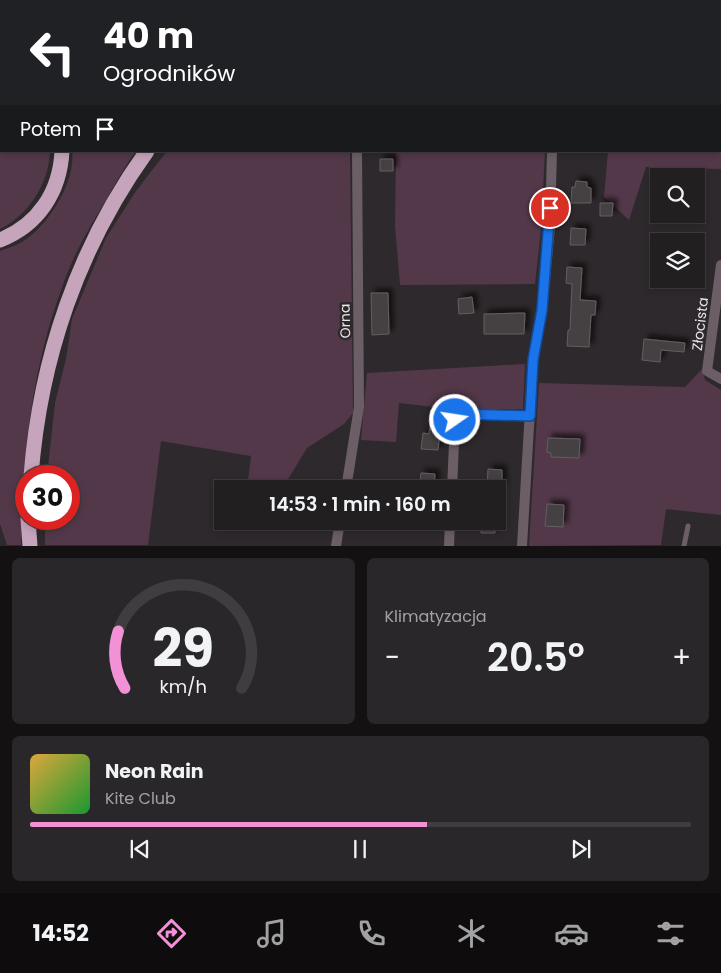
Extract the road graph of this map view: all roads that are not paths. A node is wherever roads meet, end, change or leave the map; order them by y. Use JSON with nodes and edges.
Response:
{"nodes":[{"id":1,"x":62,"y":152,"type":"edge"},
{"id":2,"x":146,"y":152,"type":"edge"},
{"id":3,"x":357,"y":152,"type":"edge"},
{"id":4,"x":552,"y":152,"type":"edge"},
{"id":5,"x":0,"y":240,"type":"edge"},
{"id":6,"x":721,"y":265,"type":"edge"},
{"id":7,"x":721,"y":379,"type":"edge"},
{"id":8,"x":530,"y":416,"type":"junction"},
{"id":9,"x":32,"y":465,"type":"edge"},
{"id":10,"x":347,"y":480,"type":"edge"},
{"id":11,"x":452,"y":480,"type":"edge"},
{"id":12,"x":688,"y":526,"type":"dead end"},
{"id":13,"x":29,"y":530,"type":"edge"},
{"id":14,"x":339,"y":530,"type":"edge"},
{"id":15,"x":450,"y":530,"type":"edge"},
{"id":16,"x":30,"y":546,"type":"edge"},
{"id":17,"x":336,"y":546,"type":"edge"},
{"id":18,"x":449,"y":546,"type":"edge"},
{"id":19,"x":522,"y":546,"type":"edge"},
{"id":20,"x":684,"y":546,"type":"edge"}],
"edges":[{"from":1,"to":5,"type":"highway"},
{"from":2,"to":9,"type":"highway"},
{"from":3,"to":10,"type":"street","name":"Orna"},
{"from":4,"to":8,"type":"street"},
{"from":6,"to":7,"type":"street","name":"Złocista"},
{"from":8,"to":11,"type":"street"},
{"from":8,"to":19,"type":"street"},
{"from":12,"to":20,"type":"lane"},
{"from":13,"to":16,"type":"highway"},
{"from":14,"to":17,"type":"street"},
{"from":15,"to":18,"type":"street"}]}
